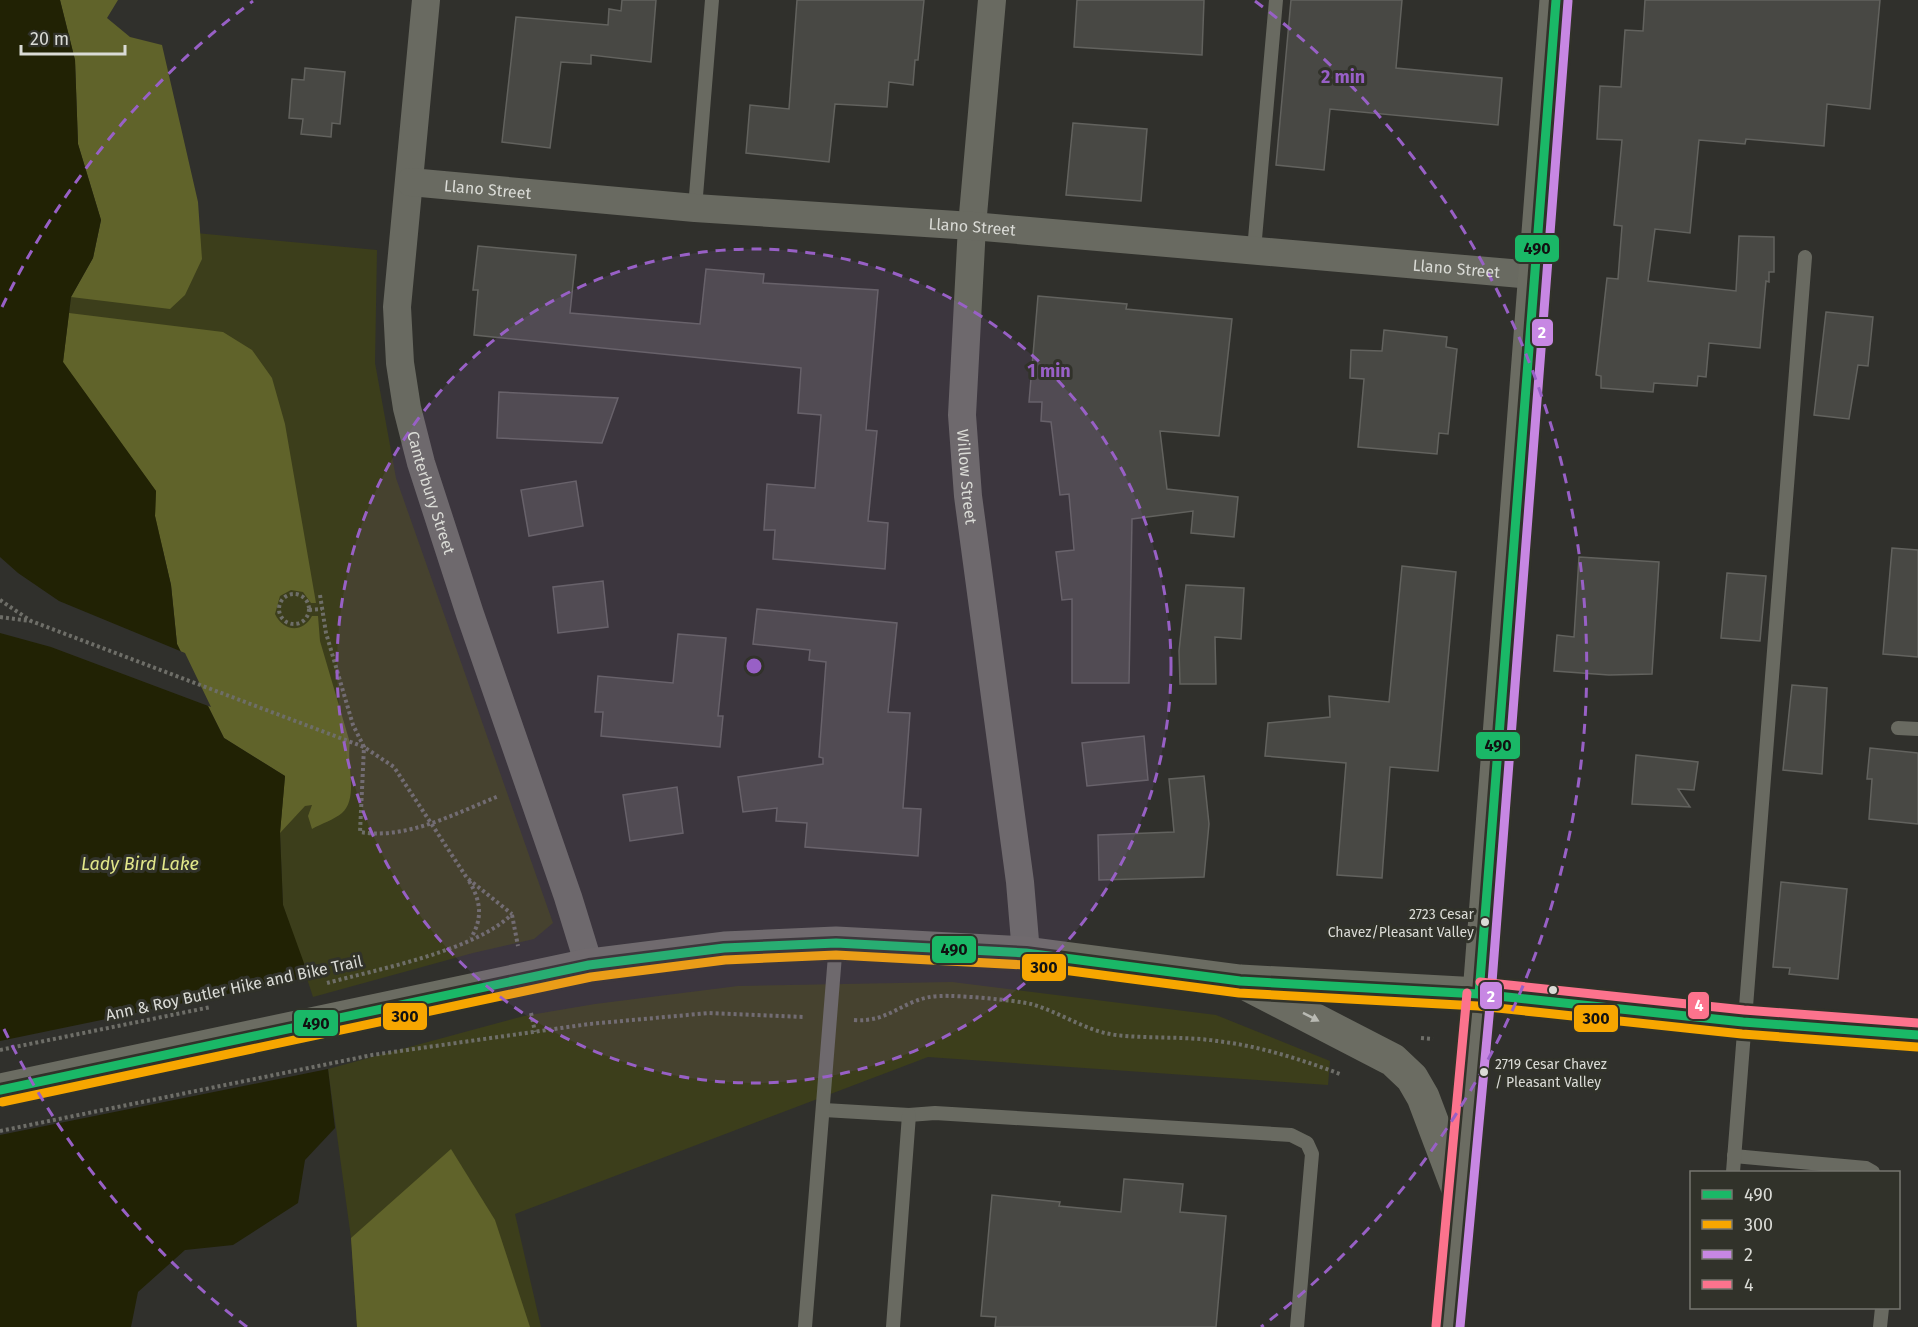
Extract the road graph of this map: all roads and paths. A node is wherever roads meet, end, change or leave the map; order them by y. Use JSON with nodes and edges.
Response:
{"nodes":[{"id":1,"x":426,"y":0,"type":"edge"},
{"id":2,"x":712,"y":0,"type":"edge"},
{"id":3,"x":992,"y":0,"type":"edge"},
{"id":4,"x":1276,"y":0,"type":"edge"},
{"id":5,"x":1556,"y":0,"type":"edge"},
{"id":6,"x":410,"y":182,"type":"junction"},
{"id":7,"x":695,"y":208,"type":"junction"},
{"id":8,"x":972,"y":226,"type":"junction"},
{"id":9,"x":1254,"y":250,"type":"junction"},
{"id":10,"x":1805,"y":257,"type":"dead end"},
{"id":11,"x":1533,"y":275,"type":"junction"},
{"id":12,"x":320,"y":595,"type":"dead end"},
{"id":13,"x":0,"y":600,"type":"edge"},
{"id":14,"x":322,"y":609,"type":"junction"},
{"id":15,"x":309,"y":610,"type":"junction"},
{"id":16,"x":0,"y":617,"type":"edge"},
{"id":17,"x":31,"y":621,"type":"junction"},
{"id":18,"x":1898,"y":728,"type":"dead end"},
{"id":19,"x":1918,"y":729,"type":"edge"},
{"id":20,"x":364,"y":747,"type":"junction"},
{"id":21,"x":503,"y":794,"type":"dead end"},
{"id":22,"x":430,"y":824,"type":"junction"},
{"id":23,"x":467,"y":878,"type":"junction"},
{"id":24,"x":512,"y":914,"type":"junction"},
{"id":25,"x":470,"y":939,"type":"junction"},
{"id":26,"x":836,"y":943,"type":"junction"},
{"id":27,"x":519,"y":948,"type":"dead end"},
{"id":28,"x":1026,"y":953,"type":"junction"},
{"id":29,"x":589,"y":965,"type":"junction"},
{"id":30,"x":1240,"y":981,"type":"junction"},
{"id":31,"x":322,"y":984,"type":"dead end"},
{"id":32,"x":1479,"y":994,"type":"junction"},
{"id":33,"x":219,"y":1005,"type":"dead end"},
{"id":34,"x":531,"y":1013,"type":"dead end"},
{"id":35,"x":830,"y":1019,"type":"junction"},
{"id":36,"x":1743,"y":1022,"type":"junction"},
{"id":37,"x":535,"y":1032,"type":"junction"},
{"id":38,"x":1918,"y":1035,"type":"edge"},
{"id":39,"x":0,"y":1050,"type":"edge"},
{"id":40,"x":1342,"y":1075,"type":"dead end"},
{"id":41,"x":0,"y":1090,"type":"edge"},
{"id":42,"x":824,"y":1110,"type":"junction"},
{"id":43,"x":909,"y":1115,"type":"junction"},
{"id":44,"x":0,"y":1131,"type":"edge"},
{"id":45,"x":1734,"y":1156,"type":"junction"},
{"id":46,"x":1733,"y":1171,"type":"edge"},
{"id":47,"x":1871,"y":1171,"type":"edge"},
{"id":48,"x":1459,"y":1192,"type":"junction"},
{"id":49,"x":1882,"y":1309,"type":"edge"},
{"id":50,"x":806,"y":1327,"type":"edge"},
{"id":51,"x":893,"y":1327,"type":"edge"},
{"id":52,"x":1297,"y":1327,"type":"edge"},
{"id":53,"x":1448,"y":1327,"type":"edge"},
{"id":54,"x":1880,"y":1327,"type":"edge"}],
"edges":[{"from":1,"to":6,"type":"street","name":"Canterbury Street"},
{"from":2,"to":7,"type":"lane"},
{"from":3,"to":8,"type":"street","name":"Willow Street"},
{"from":4,"to":9,"type":"lane"},
{"from":5,"to":11,"type":"main road"},
{"from":6,"to":7,"type":"street","name":"Llano Street"},
{"from":6,"to":29,"type":"street","name":"Canterbury Street"},
{"from":7,"to":8,"type":"street","name":"Llano Street"},
{"from":8,"to":9,"type":"street","name":"Llano Street"},
{"from":8,"to":28,"type":"street","name":"Willow Street"},
{"from":9,"to":11,"type":"street","name":"Llano Street"},
{"from":10,"to":36,"type":"lane"},
{"from":11,"to":32,"type":"main road"},
{"from":12,"to":14,"type":"path"},
{"from":13,"to":17,"type":"path"},
{"from":14,"to":15,"type":"path"},
{"from":14,"to":20,"type":"path"},
{"from":15,"to":15,"type":"path"},
{"from":16,"to":17,"type":"path"},
{"from":17,"to":20,"type":"path"},
{"from":18,"to":19,"type":"lane"},
{"from":20,"to":22,"type":"path"},
{"from":20,"to":22,"type":"path"},
{"from":21,"to":22,"type":"path"},
{"from":22,"to":23,"type":"path"},
{"from":23,"to":24,"type":"path"},
{"from":23,"to":25,"type":"path"},
{"from":24,"to":25,"type":"path","name":"Ann & Roy Butler Hike and Bike Trail"},
{"from":24,"to":27,"type":"path"},
{"from":25,"to":31,"type":"path","name":"Ann & Roy Butler Hike and Bike Trail"},
{"from":26,"to":28,"type":"main road"},
{"from":26,"to":29,"type":"main road"},
{"from":26,"to":35,"type":"lane"},
{"from":28,"to":30,"type":"main road"},
{"from":29,"to":41,"type":"main road"},
{"from":30,"to":32,"type":"main road"},
{"from":30,"to":48,"type":"main road","one_way":true},
{"from":32,"to":36,"type":"main road"},
{"from":32,"to":48,"type":"main road"},
{"from":33,"to":39,"type":"path","name":"Ann & Roy Butler Hike and Bike Trail"},
{"from":34,"to":37,"type":"path"},
{"from":35,"to":37,"type":"path"},
{"from":35,"to":40,"type":"path"},
{"from":35,"to":42,"type":"lane"},
{"from":36,"to":38,"type":"main road"},
{"from":36,"to":45,"type":"lane"},
{"from":37,"to":44,"type":"path"},
{"from":42,"to":43,"type":"lane"},
{"from":42,"to":50,"type":"lane"},
{"from":43,"to":51,"type":"lane"},
{"from":43,"to":52,"type":"lane"},
{"from":45,"to":46,"type":"lane"},
{"from":45,"to":47,"type":"lane"},
{"from":48,"to":53,"type":"main road"},
{"from":49,"to":54,"type":"lane"}]}
